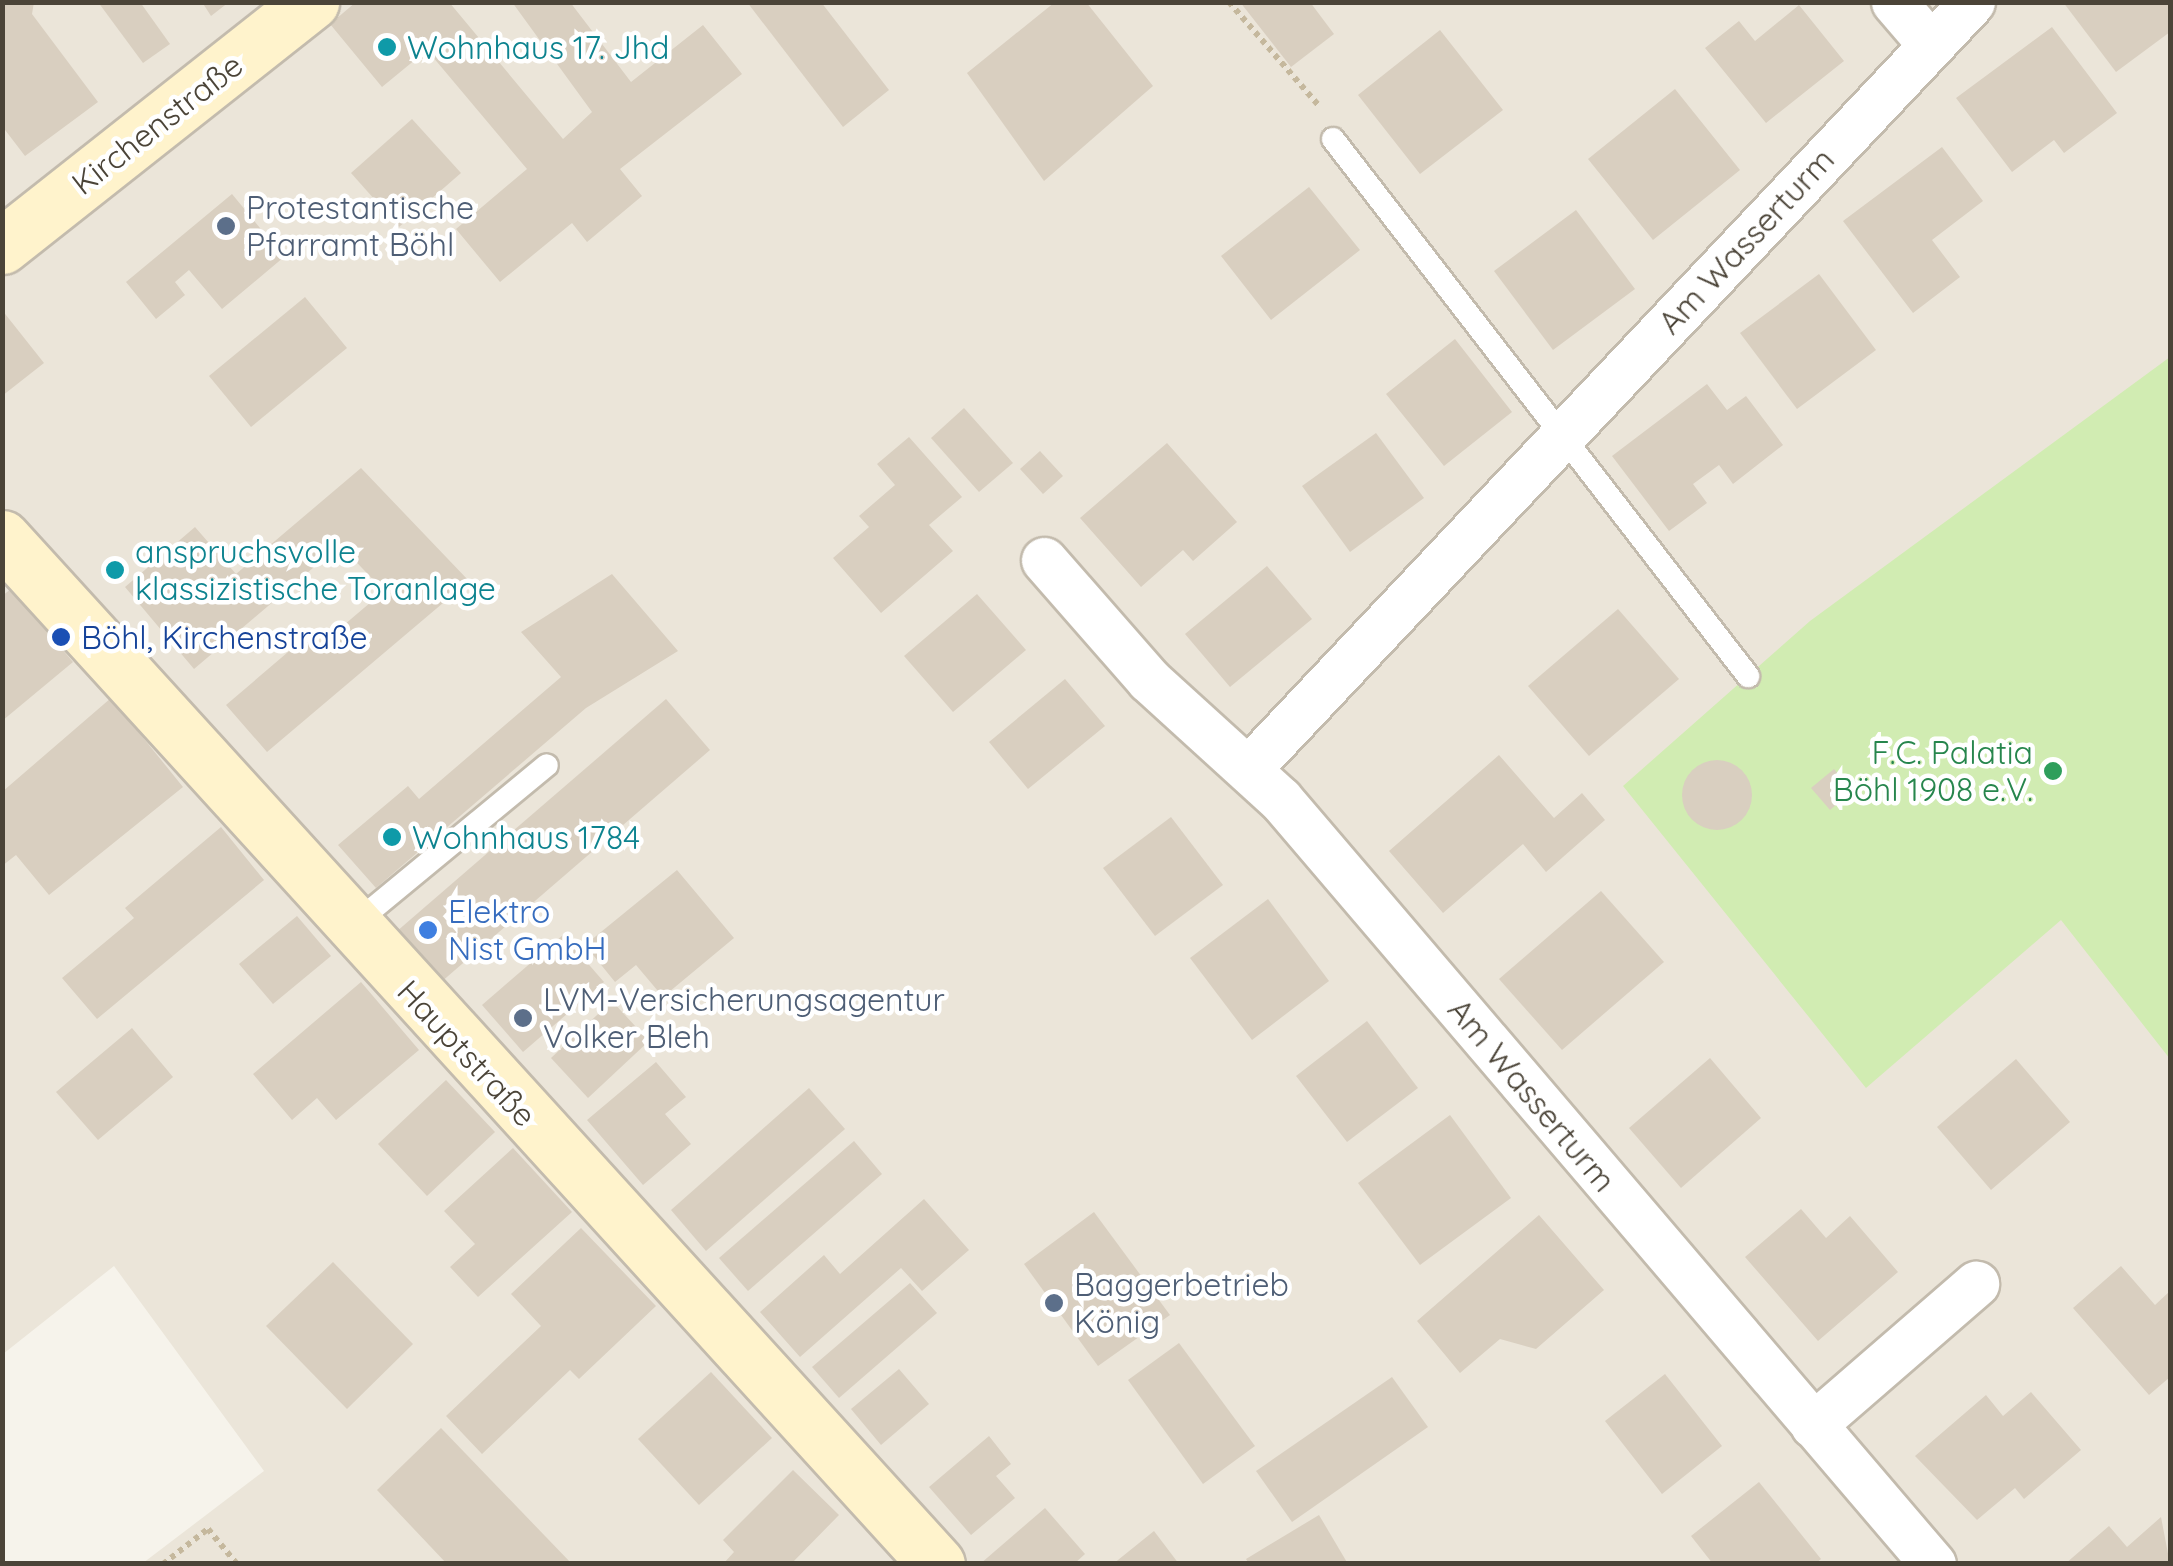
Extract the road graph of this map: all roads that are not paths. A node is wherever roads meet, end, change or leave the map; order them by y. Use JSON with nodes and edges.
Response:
{"nodes":[{"id":1,"x":311,"y":2,"type":"edge"},
{"id":2,"x":1894,"y":2,"type":"edge"},
{"id":3,"x":1972,"y":2,"type":"edge"},
{"id":4,"x":1931,"y":46,"type":"junction"},
{"id":5,"x":1333,"y":139,"type":"road end"},
{"id":6,"x":2,"y":246,"type":"edge"},
{"id":7,"x":1563,"y":439,"type":"junction"},
{"id":8,"x":2,"y":538,"type":"edge"},
{"id":9,"x":1044,"y":560,"type":"dead end"},
{"id":10,"x":1748,"y":676,"type":"dead end"},
{"id":11,"x":547,"y":765,"type":"dead end"},
{"id":12,"x":1249,"y":768,"type":"junction"},
{"id":13,"x":350,"y":927,"type":"junction"},
{"id":14,"x":1976,"y":1284,"type":"dead end"},
{"id":15,"x":1813,"y":1425,"type":"junction"},
{"id":16,"x":936,"y":1564,"type":"edge"},
{"id":17,"x":1933,"y":1564,"type":"edge"}],
"edges":[{"from":1,"to":6,"type":"street","name":"Kirchenstraße"},
{"from":2,"to":4,"type":"street"},
{"from":3,"to":4,"type":"street","name":"Am Wasserturm"},
{"from":4,"to":7,"type":"street","name":"Am Wasserturm"},
{"from":5,"to":7,"type":"lane"},
{"from":7,"to":10,"type":"lane"},
{"from":7,"to":12,"type":"street","name":"Am Wasserturm"},
{"from":8,"to":13,"type":"street","name":"Hauptstraße"},
{"from":9,"to":12,"type":"street","name":"Am Wasserturm"},
{"from":11,"to":13,"type":"lane"},
{"from":12,"to":15,"type":"street","name":"Am Wasserturm"},
{"from":13,"to":16,"type":"street","name":"Hauptstraße"},
{"from":14,"to":15,"type":"street"},
{"from":15,"to":17,"type":"street","name":"Am Wasserturm"}]}
